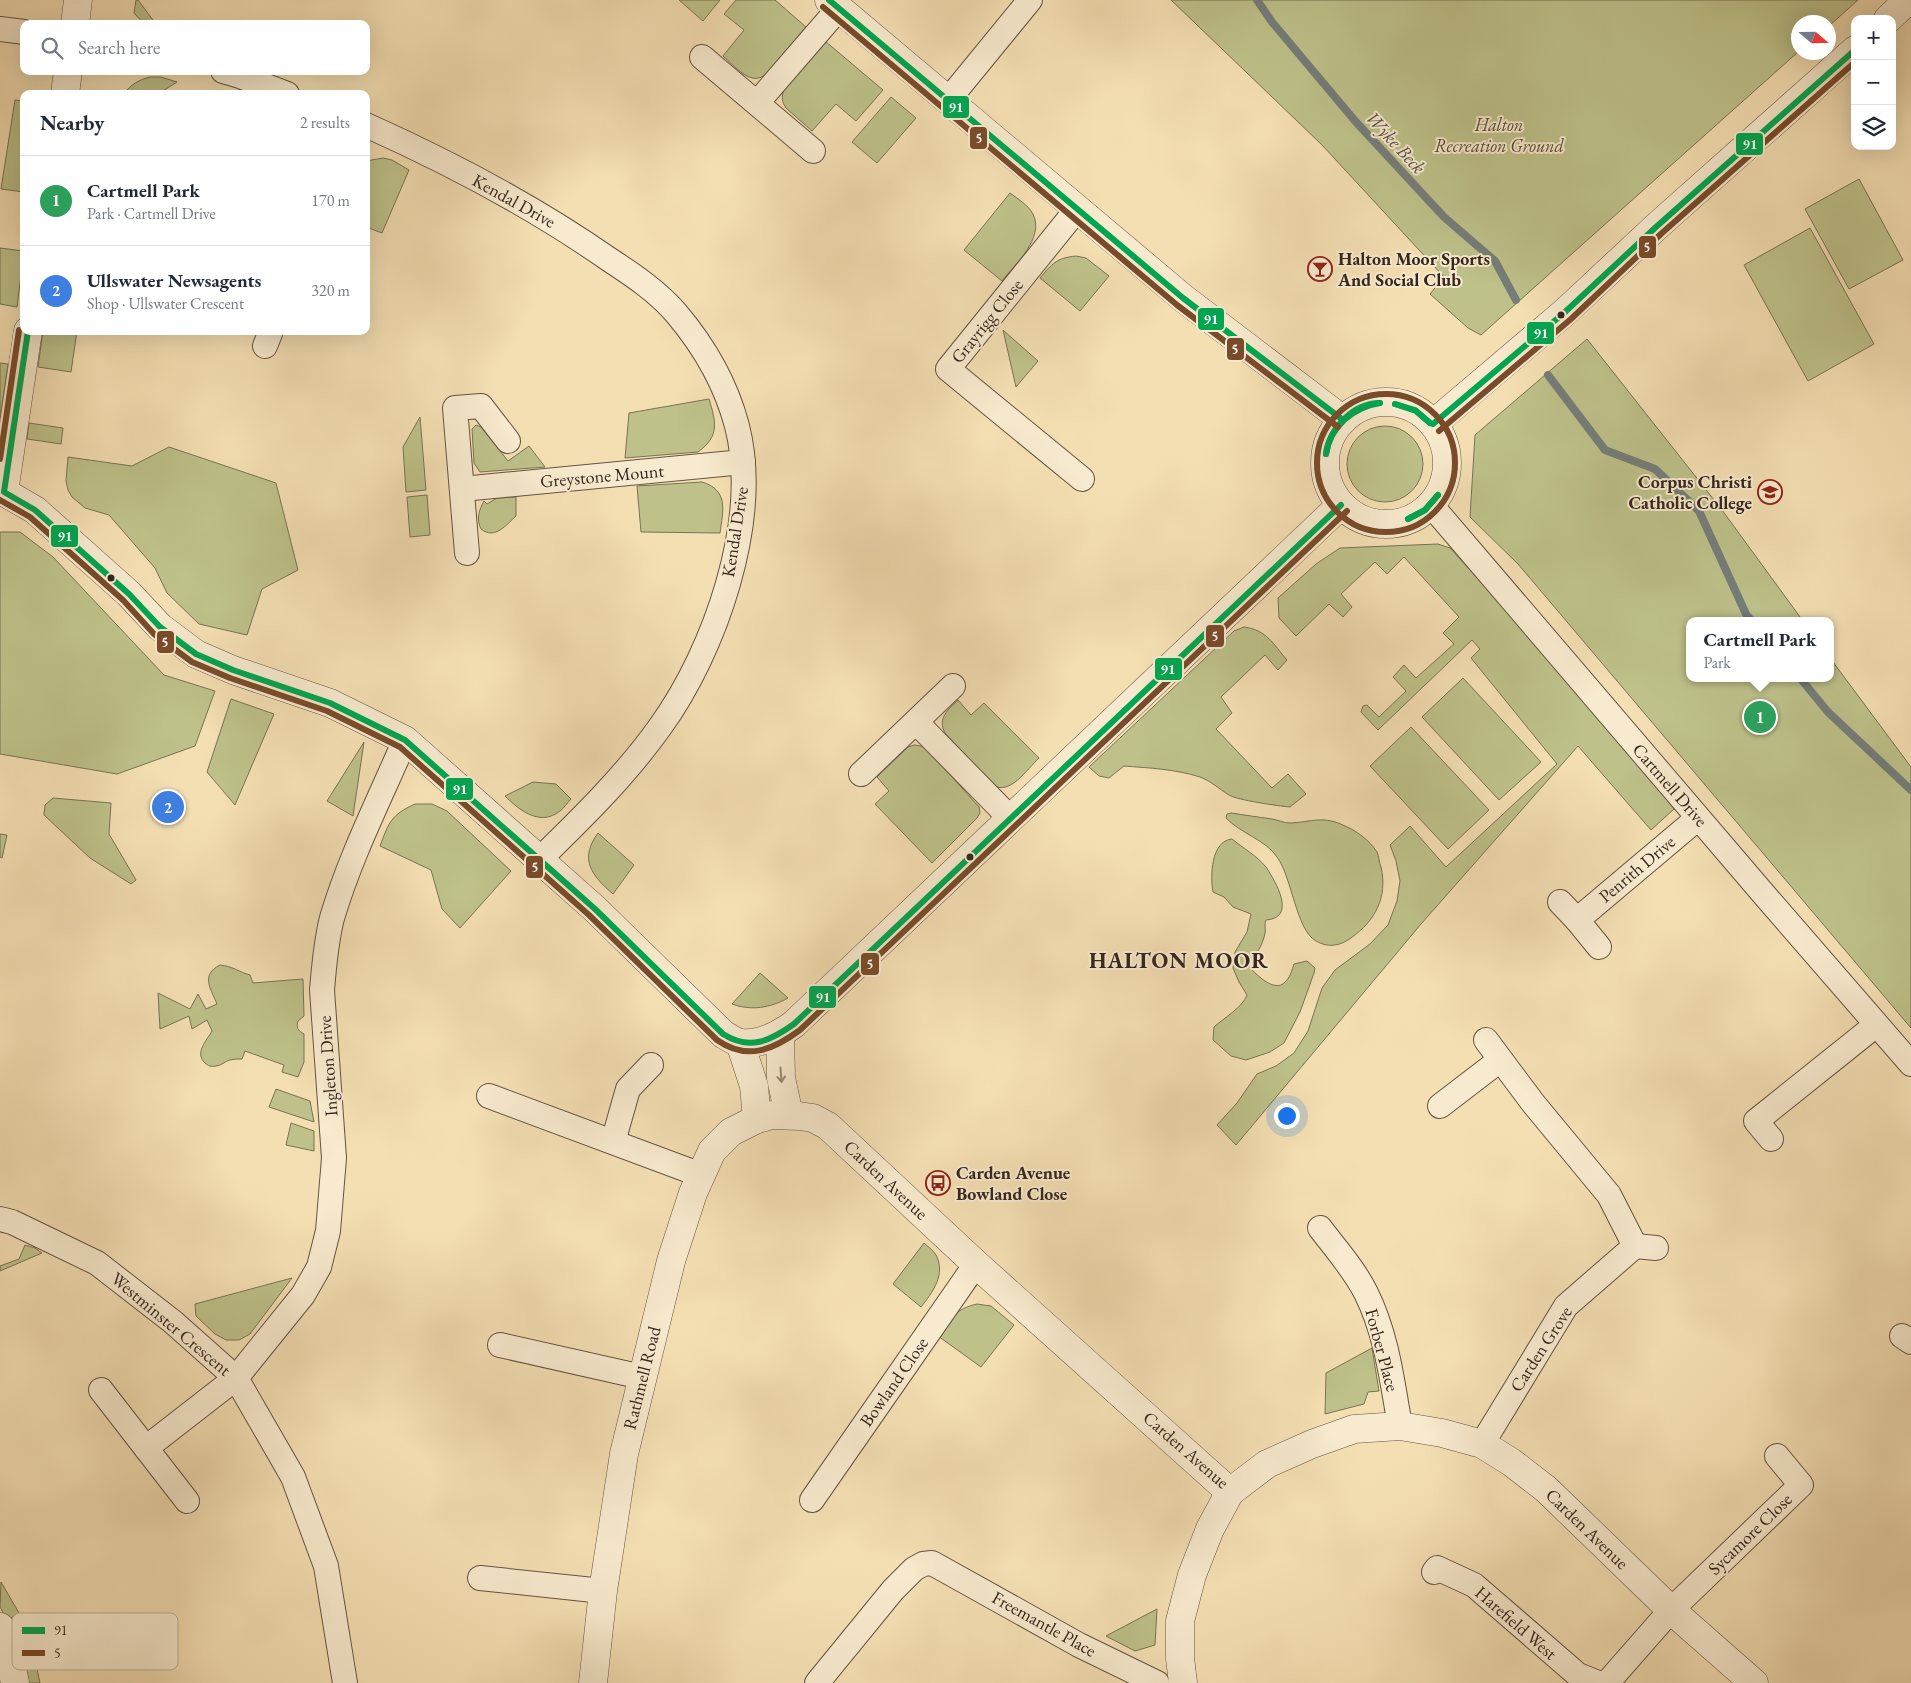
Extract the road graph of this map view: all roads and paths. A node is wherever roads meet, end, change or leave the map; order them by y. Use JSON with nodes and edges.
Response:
{"nodes":[{"id":1,"x":78,"y":0,"type":"edge"},
{"id":2,"x":1030,"y":0,"type":"edge"},
{"id":3,"x":1908,"y":0,"type":"edge"},
{"id":4,"x":834,"y":4,"type":"edge"},
{"id":5,"x":1892,"y":15,"type":"edge"},
{"id":6,"x":76,"y":20,"type":"edge"},
{"id":7,"x":0,"y":29,"type":"edge"},
{"id":8,"x":20,"y":32,"type":"edge"},
{"id":9,"x":1851,"y":54,"type":"edge"},
{"id":10,"x":702,"y":57,"type":"dead end"},
{"id":11,"x":67,"y":75,"type":"edge"},
{"id":12,"x":237,"y":75,"type":"edge"},
{"id":13,"x":66,"y":90,"type":"edge"},
{"id":14,"x":277,"y":90,"type":"edge"},
{"id":15,"x":949,"y":99,"type":"junction"},
{"id":16,"x":757,"y":103,"type":"junction"},
{"id":17,"x":370,"y":127,"type":"edge"},
{"id":18,"x":813,"y":151,"type":"dead end"},
{"id":19,"x":1078,"y":208,"type":"junction"},
{"id":20,"x":27,"y":335,"type":"edge"},
{"id":21,"x":1343,"y":420,"type":"junction"},
{"id":22,"x":1433,"y":424,"type":"junction"},
{"id":23,"x":508,"y":441,"type":"dead end"},
{"id":24,"x":743,"y":462,"type":"junction"},
{"id":25,"x":1082,"y":479,"type":"dead end"},
{"id":26,"x":462,"y":489,"type":"junction"},
{"id":27,"x":2,"y":492,"type":"edge"},
{"id":28,"x":1341,"y":505,"type":"junction"},
{"id":29,"x":1431,"y":505,"type":"junction"},
{"id":30,"x":467,"y":554,"type":"dead end"},
{"id":31,"x":953,"y":686,"type":"dead end"},
{"id":32,"x":916,"y":722,"type":"junction"},
{"id":33,"x":405,"y":740,"type":"junction"},
{"id":34,"x":862,"y":774,"type":"dead end"},
{"id":35,"x":1011,"y":818,"type":"junction"},
{"id":36,"x":1698,"y":818,"type":"junction"},
{"id":37,"x":539,"y":860,"type":"junction"},
{"id":38,"x":1560,"y":902,"type":"dead end"},
{"id":39,"x":1577,"y":920,"type":"junction"},
{"id":40,"x":1599,"y":947,"type":"dead end"},
{"id":41,"x":1876,"y":1025,"type":"junction"},
{"id":42,"x":760,"y":1039,"type":"junction"},
{"id":43,"x":1486,"y":1040,"type":"dead end"},
{"id":44,"x":1500,"y":1060,"type":"junction"},
{"id":45,"x":1911,"y":1064,"type":"edge"},
{"id":46,"x":651,"y":1066,"type":"dead end"},
{"id":47,"x":489,"y":1096,"type":"dead end"},
{"id":48,"x":1440,"y":1106,"type":"dead end"},
{"id":49,"x":772,"y":1116,"type":"junction"},
{"id":50,"x":1757,"y":1123,"type":"dead end"},
{"id":51,"x":613,"y":1142,"type":"junction"},
{"id":52,"x":701,"y":1175,"type":"junction"},
{"id":53,"x":0,"y":1219,"type":"edge"},
{"id":54,"x":1320,"y":1228,"type":"dead end"},
{"id":55,"x":976,"y":1264,"type":"junction"},
{"id":56,"x":500,"y":1345,"type":"dead end"},
{"id":57,"x":642,"y":1377,"type":"junction"},
{"id":58,"x":236,"y":1378,"type":"junction"},
{"id":59,"x":101,"y":1390,"type":"dead end"},
{"id":60,"x":1400,"y":1426,"type":"junction"},
{"id":61,"x":1482,"y":1444,"type":"junction"},
{"id":62,"x":146,"y":1448,"type":"junction"},
{"id":63,"x":1777,"y":1456,"type":"dead end"},
{"id":64,"x":1230,"y":1492,"type":"junction"},
{"id":65,"x":812,"y":1500,"type":"dead end"},
{"id":66,"x":186,"y":1501,"type":"dead end"},
{"id":67,"x":1434,"y":1572,"type":"dead end"},
{"id":68,"x":480,"y":1578,"type":"dead end"},
{"id":69,"x":603,"y":1591,"type":"junction"},
{"id":70,"x":1672,"y":1610,"type":"junction"},
{"id":71,"x":0,"y":1627,"type":"edge"},
{"id":72,"x":12,"y":1669,"type":"edge"},
{"id":73,"x":12,"y":1670,"type":"edge"},
{"id":74,"x":15,"y":1683,"type":"edge"},
{"id":75,"x":345,"y":1683,"type":"edge"},
{"id":76,"x":593,"y":1683,"type":"edge"},
{"id":77,"x":817,"y":1683,"type":"edge"},
{"id":78,"x":1157,"y":1683,"type":"edge"},
{"id":79,"x":1183,"y":1683,"type":"edge"},
{"id":80,"x":1598,"y":1683,"type":"edge"},
{"id":81,"x":1607,"y":1683,"type":"edge"},
{"id":82,"x":1754,"y":1683,"type":"edge"}],
"edges":[{"from":1,"to":6,"type":"street"},
{"from":2,"to":15,"type":"street"},
{"from":3,"to":5,"type":"street"},
{"from":4,"to":15,"type":"street"},
{"from":4,"to":16,"type":"street"},
{"from":7,"to":8,"type":"street"},
{"from":9,"to":22,"type":"street"},
{"from":10,"to":16,"type":"street"},
{"from":11,"to":13,"type":"street"},
{"from":12,"to":14,"type":"street"},
{"from":15,"to":19,"type":"street"},
{"from":16,"to":18,"type":"street"},
{"from":17,"to":24,"type":"street","name":"Kendal Drive"},
{"from":19,"to":21,"type":"street"},
{"from":19,"to":25,"type":"street","name":"Grayrigg Close"},
{"from":20,"to":27,"type":"street"},
{"from":21,"to":22,"type":"street"},
{"from":21,"to":28,"type":"street"},
{"from":22,"to":29,"type":"street"},
{"from":23,"to":26,"type":"street"},
{"from":24,"to":26,"type":"street","name":"Greystone Mount"},
{"from":24,"to":37,"type":"street","name":"Kendal Drive"},
{"from":26,"to":30,"type":"street"},
{"from":27,"to":33,"type":"street"},
{"from":28,"to":29,"type":"street"},
{"from":28,"to":35,"type":"street"},
{"from":29,"to":36,"type":"street","name":"Cartmell Drive"},
{"from":31,"to":32,"type":"street"},
{"from":32,"to":34,"type":"street"},
{"from":32,"to":35,"type":"street"},
{"from":33,"to":37,"type":"street"},
{"from":33,"to":58,"type":"street","name":"Ingleton Drive"},
{"from":35,"to":42,"type":"street"},
{"from":36,"to":39,"type":"street","name":"Penrith Drive"},
{"from":36,"to":41,"type":"street","name":"Cartmell Drive"},
{"from":37,"to":42,"type":"street"},
{"from":38,"to":39,"type":"street"},
{"from":39,"to":40,"type":"street"},
{"from":41,"to":45,"type":"street","name":"Cartmell Drive"},
{"from":41,"to":50,"type":"street"},
{"from":42,"to":49,"type":"street"},
{"from":42,"to":49,"type":"street","one_way":true},
{"from":43,"to":44,"type":"street","name":"Carden Grove"},
{"from":44,"to":48,"type":"street"},
{"from":44,"to":61,"type":"street","name":"Carden Grove"},
{"from":46,"to":51,"type":"street"},
{"from":47,"to":51,"type":"street"},
{"from":49,"to":52,"type":"street","name":"Rathmell Road"},
{"from":49,"to":55,"type":"street","name":"Carden Avenue"},
{"from":51,"to":52,"type":"street"},
{"from":52,"to":57,"type":"street","name":"Rathmell Road"},
{"from":53,"to":58,"type":"street","name":"Westminster Crescent"},
{"from":54,"to":60,"type":"street","name":"Forber Place"},
{"from":55,"to":64,"type":"street","name":"Carden Avenue"},
{"from":55,"to":65,"type":"street","name":"Bowland Close"},
{"from":56,"to":57,"type":"street"},
{"from":57,"to":69,"type":"street","name":"Rathmell Road"},
{"from":58,"to":62,"type":"street","name":"Ingleton Drive"},
{"from":58,"to":75,"type":"street","name":"Westminster Crescent"},
{"from":59,"to":62,"type":"street"},
{"from":60,"to":61,"type":"street","name":"Carden Avenue"},
{"from":60,"to":64,"type":"street","name":"Carden Avenue"},
{"from":61,"to":70,"type":"street","name":"Carden Avenue"},
{"from":62,"to":66,"type":"street"},
{"from":63,"to":70,"type":"street","name":"Sycamore Close"},
{"from":64,"to":79,"type":"street"},
{"from":67,"to":80,"type":"street","name":"Harefield West"},
{"from":68,"to":69,"type":"street"},
{"from":69,"to":76,"type":"street","name":"Rathmell Road"},
{"from":70,"to":81,"type":"street"},
{"from":70,"to":82,"type":"street","name":"Carden Avenue"},
{"from":71,"to":72,"type":"street"},
{"from":73,"to":74,"type":"street"},
{"from":77,"to":78,"type":"street","name":"Freemantle Place"}]}
